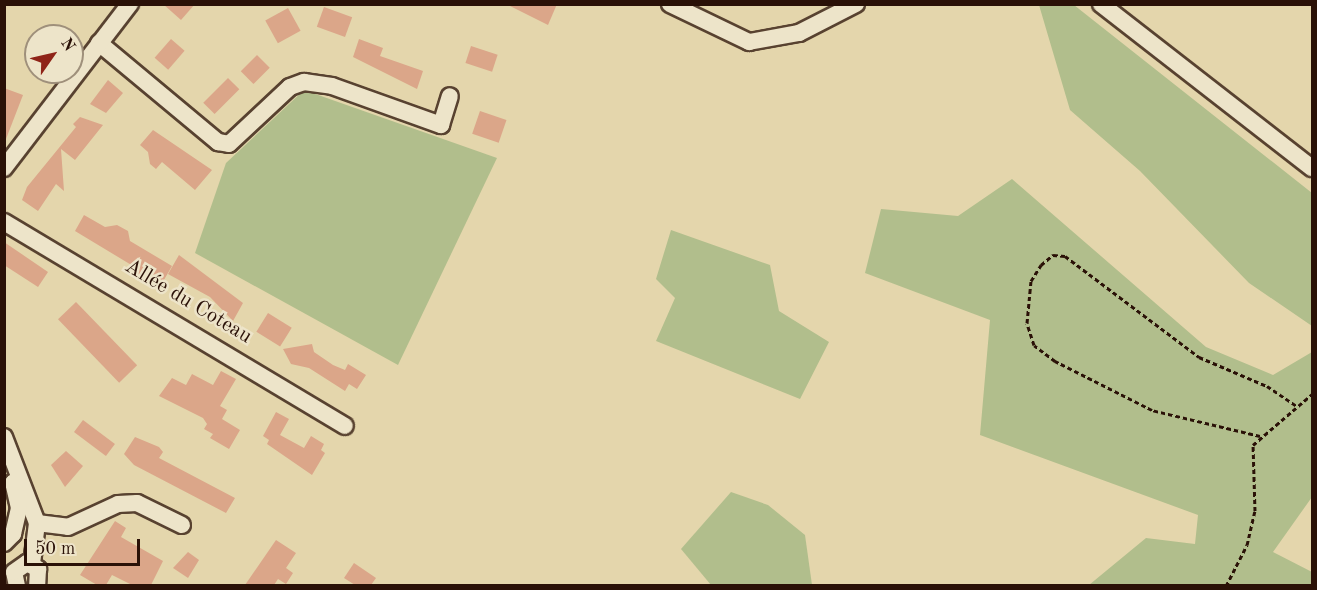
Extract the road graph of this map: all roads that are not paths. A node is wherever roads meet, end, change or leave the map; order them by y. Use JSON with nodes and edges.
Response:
{"nodes":[{"id":1,"x":130,"y":4,"type":"edge"},
{"id":2,"x":670,"y":4,"type":"edge"},
{"id":3,"x":856,"y":4,"type":"edge"},
{"id":4,"x":1101,"y":4,"type":"edge"},
{"id":5,"x":99,"y":43,"type":"junction"},
{"id":6,"x":450,"y":96,"type":"dead end"},
{"id":7,"x":4,"y":168,"type":"edge"},
{"id":8,"x":1312,"y":168,"type":"edge"},
{"id":9,"x":4,"y":222,"type":"edge"},
{"id":10,"x":345,"y":426,"type":"dead end"},
{"id":11,"x":4,"y":437,"type":"edge"},
{"id":12,"x":22,"y":477,"type":"junction"},
{"id":13,"x":37,"y":523,"type":"junction"},
{"id":14,"x":182,"y":525,"type":"dead end"},
{"id":15,"x":4,"y":543,"type":"edge"},
{"id":16,"x":32,"y":564,"type":"junction"},
{"id":17,"x":12,"y":575,"type":"edge"},
{"id":18,"x":41,"y":584,"type":"edge"}],
"edges":[{"from":1,"to":5,"type":"street"},
{"from":2,"to":3,"type":"street"},
{"from":4,"to":8,"type":"street"},
{"from":5,"to":6,"type":"street"},
{"from":5,"to":7,"type":"street"},
{"from":9,"to":10,"type":"street","name":"Allée du Coteau"},
{"from":11,"to":12,"type":"street"},
{"from":12,"to":13,"type":"street"},
{"from":12,"to":15,"type":"street"},
{"from":13,"to":14,"type":"street"},
{"from":13,"to":16,"type":"street"},
{"from":16,"to":17,"type":"street"},
{"from":16,"to":18,"type":"street"}]}
